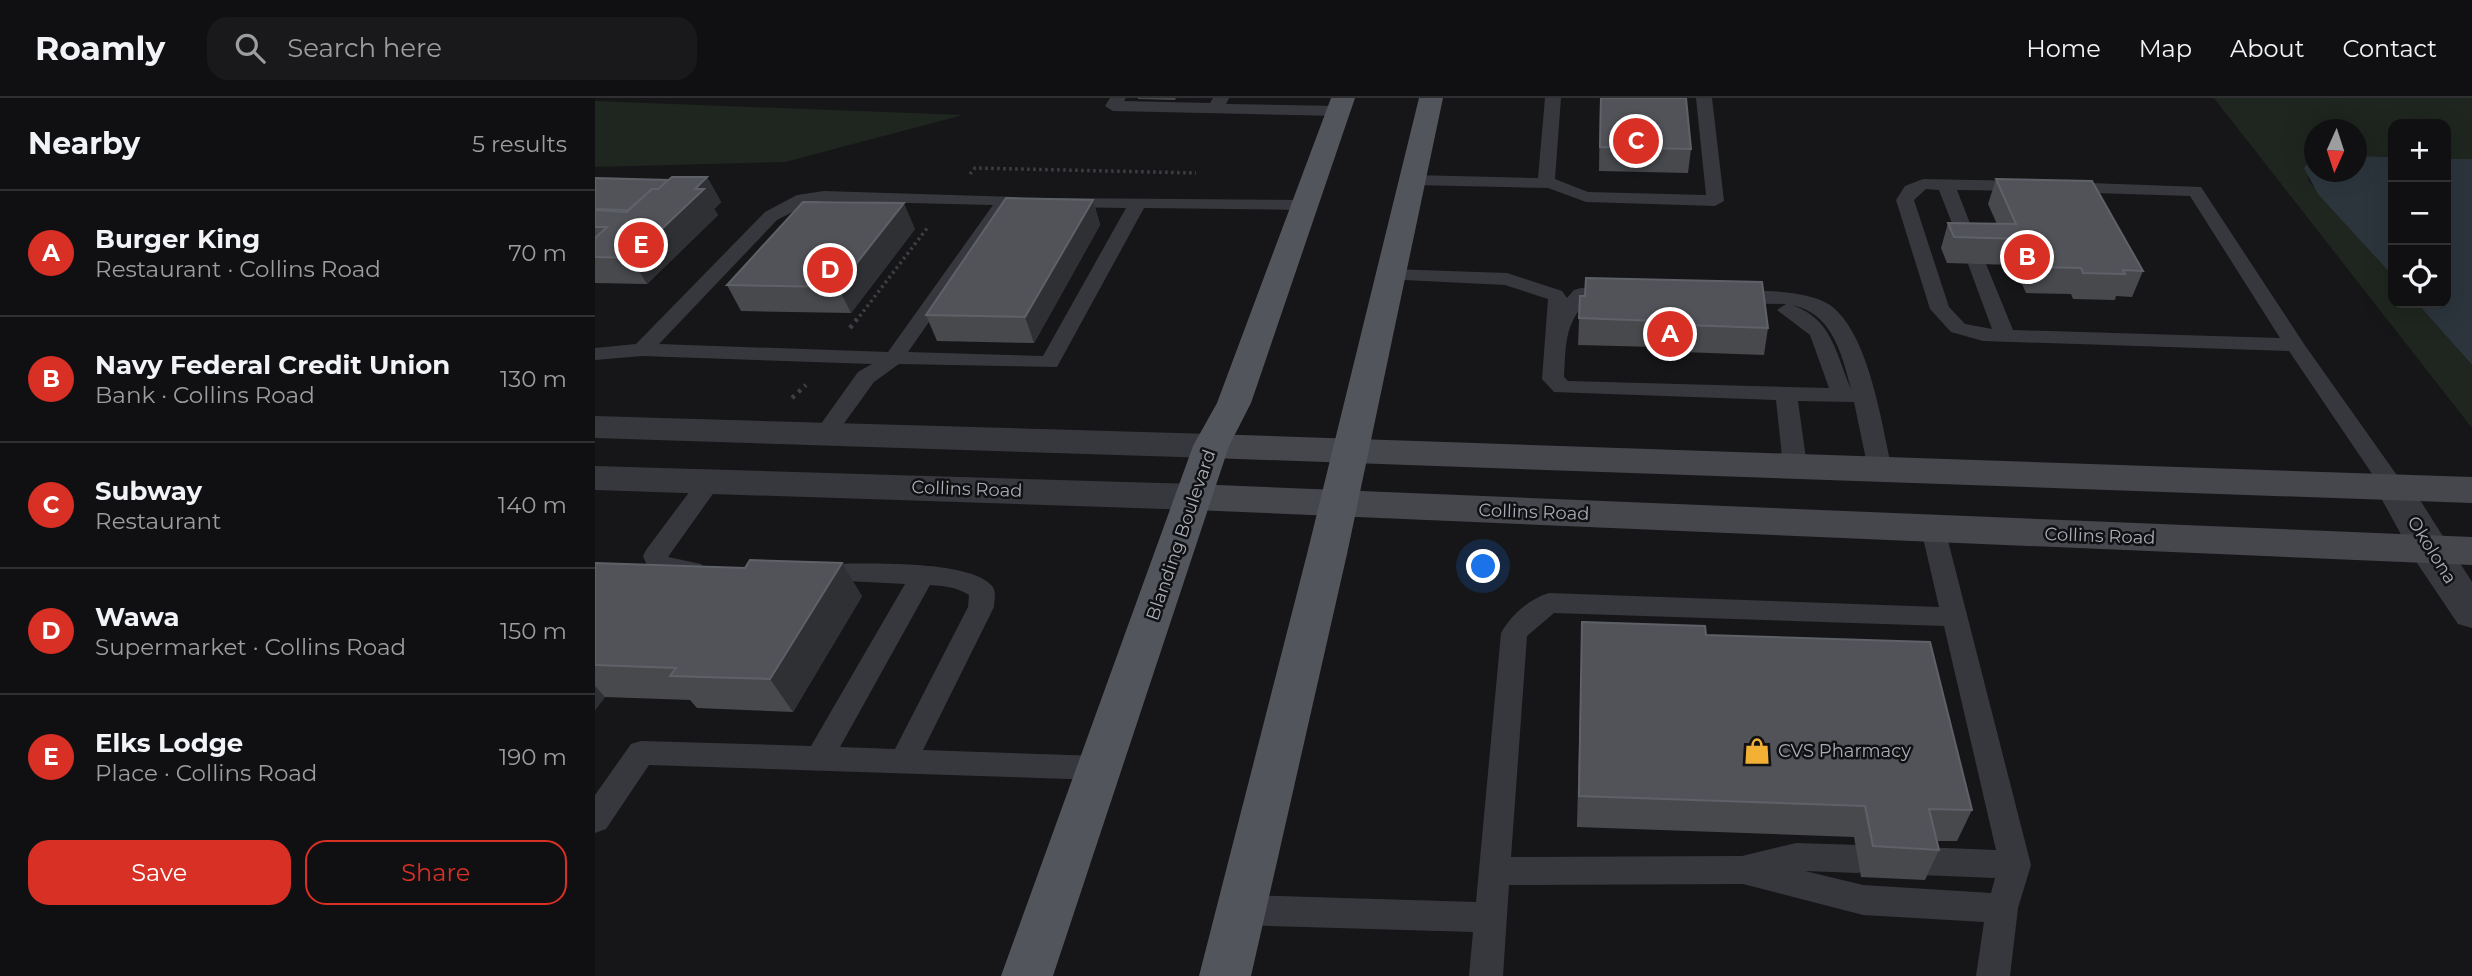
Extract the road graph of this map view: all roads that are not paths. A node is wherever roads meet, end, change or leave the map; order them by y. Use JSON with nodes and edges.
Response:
{"nodes":[{"id":1,"x":1118,"y":98,"type":"edge"},
{"id":2,"x":1431,"y":98,"type":"edge"},
{"id":3,"x":1553,"y":98,"type":"edge"},
{"id":4,"x":1704,"y":98,"type":"edge"},
{"id":5,"x":1218,"y":103,"type":"edge"},
{"id":6,"x":1341,"y":104,"type":"edge"},
{"id":7,"x":1412,"y":180,"type":"junction"},
{"id":8,"x":1546,"y":183,"type":"junction"},
{"id":9,"x":1946,"y":184,"type":"junction"},
{"id":10,"x":1005,"y":200,"type":"junction"},
{"id":11,"x":1138,"y":203,"type":"junction"},
{"id":12,"x":1305,"y":205,"type":"junction"},
{"id":13,"x":1391,"y":275,"type":"junction"},
{"id":14,"x":1519,"y":281,"type":"junction"},
{"id":15,"x":1581,"y":298,"type":"junction"},
{"id":16,"x":1638,"y":298,"type":"edge"},
{"id":17,"x":1556,"y":329,"type":"junction"},
{"id":18,"x":2005,"y":336,"type":"junction"},
{"id":19,"x":2295,"y":345,"type":"junction"},
{"id":20,"x":642,"y":350,"type":"junction"},
{"id":21,"x":595,"y":354,"type":"edge"},
{"id":22,"x":893,"y":359,"type":"junction"},
{"id":23,"x":1786,"y":394,"type":"junction"},
{"id":24,"x":1841,"y":395,"type":"junction"},
{"id":25,"x":1863,"y":396,"type":"junction"},
{"id":26,"x":595,"y":427,"type":"edge"},
{"id":27,"x":824,"y":435,"type":"junction"},
{"id":28,"x":1211,"y":446,"type":"junction"},
{"id":29,"x":1351,"y":451,"type":"junction"},
{"id":30,"x":1795,"y":466,"type":"junction"},
{"id":31,"x":1880,"y":469,"type":"junction"},
{"id":32,"x":595,"y":478,"type":"edge"},
{"id":33,"x":710,"y":481,"type":"junction"},
{"id":34,"x":2393,"y":487,"type":"junction"},
{"id":35,"x":2472,"y":490,"type":"edge"},
{"id":36,"x":1193,"y":497,"type":"junction"},
{"id":37,"x":1338,"y":503,"type":"junction"},
{"id":38,"x":1933,"y":528,"type":"junction"},
{"id":39,"x":2429,"y":550,"type":"junction"},
{"id":40,"x":2472,"y":551,"type":"edge"},
{"id":41,"x":719,"y":570,"type":"edge"},
{"id":42,"x":787,"y":572,"type":"edge"},
{"id":43,"x":923,"y":575,"type":"junction"},
{"id":44,"x":2472,"y":613,"type":"edge"},
{"id":45,"x":1954,"y":617,"type":"junction"},
{"id":46,"x":819,"y":759,"type":"junction"},
{"id":47,"x":903,"y":762,"type":"junction"},
{"id":48,"x":1100,"y":768,"type":"junction"},
{"id":49,"x":595,"y":820,"type":"edge"},
{"id":50,"x":1858,"y":859,"type":"dead end"},
{"id":51,"x":1920,"y":861,"type":"edge"},
{"id":52,"x":2015,"y":865,"type":"junction"},
{"id":53,"x":1742,"y":870,"type":"junction"},
{"id":54,"x":1494,"y":871,"type":"junction"},
{"id":55,"x":2002,"y":908,"type":"junction"},
{"id":56,"x":1241,"y":909,"type":"junction"},
{"id":57,"x":1491,"y":917,"type":"junction"},
{"id":58,"x":1027,"y":976,"type":"edge"},
{"id":59,"x":1225,"y":976,"type":"edge"},
{"id":60,"x":1486,"y":976,"type":"edge"},
{"id":61,"x":1993,"y":976,"type":"edge"}],
"edges":[{"from":1,"to":5,"type":"lane"},
{"from":2,"to":7,"type":"main road"},
{"from":3,"to":8,"type":"lane"},
{"from":4,"to":8,"type":"lane"},
{"from":5,"to":6,"type":"lane"},
{"from":6,"to":12,"type":"main road","name":"Blanding Boulevard"},
{"from":7,"to":8,"type":"lane"},
{"from":7,"to":13,"type":"main road"},
{"from":9,"to":18,"type":"lane"},
{"from":9,"to":18,"type":"lane"},
{"from":9,"to":19,"type":"lane"},
{"from":10,"to":11,"type":"lane"},
{"from":10,"to":20,"type":"lane"},
{"from":10,"to":22,"type":"lane"},
{"from":11,"to":12,"type":"lane"},
{"from":11,"to":22,"type":"lane"},
{"from":12,"to":28,"type":"main road","name":"Blanding Boulevard"},
{"from":13,"to":14,"type":"lane"},
{"from":13,"to":29,"type":"main road"},
{"from":14,"to":15,"type":"lane"},
{"from":14,"to":17,"type":"lane"},
{"from":15,"to":16,"type":"lane"},
{"from":15,"to":17,"type":"lane"},
{"from":17,"to":23,"type":"lane"},
{"from":18,"to":19,"type":"lane"},
{"from":19,"to":34,"type":"lane"},
{"from":20,"to":21,"type":"lane"},
{"from":20,"to":22,"type":"lane"},
{"from":22,"to":27,"type":"lane"},
{"from":23,"to":24,"type":"lane"},
{"from":23,"to":30,"type":"lane"},
{"from":24,"to":25,"type":"lane"},
{"from":24,"to":25,"type":"lane"},
{"from":25,"to":31,"type":"lane"},
{"from":26,"to":27,"type":"street"},
{"from":27,"to":28,"type":"street"},
{"from":28,"to":29,"type":"main road"},
{"from":28,"to":36,"type":"main road","name":"Blanding Boulevard"},
{"from":29,"to":30,"type":"main road"},
{"from":29,"to":37,"type":"main road"},
{"from":30,"to":31,"type":"main road"},
{"from":31,"to":34,"type":"main road"},
{"from":32,"to":33,"type":"street","name":"Collins Road"},
{"from":33,"to":36,"type":"street","name":"Collins Road"},
{"from":33,"to":41,"type":"lane"},
{"from":34,"to":35,"type":"main road"},
{"from":34,"to":39,"type":"street","name":"Okolona"},
{"from":36,"to":37,"type":"main road","name":"Collins Road"},
{"from":36,"to":48,"type":"main road","name":"Blanding Boulevard"},
{"from":37,"to":38,"type":"main road","name":"Collins Road"},
{"from":37,"to":56,"type":"main road"},
{"from":38,"to":39,"type":"main road","name":"Collins Road"},
{"from":38,"to":45,"type":"lane"},
{"from":39,"to":40,"type":"main road","name":"Collins Road"},
{"from":39,"to":44,"type":"street","name":"Okolona"},
{"from":42,"to":43,"type":"lane"},
{"from":43,"to":46,"type":"lane"},
{"from":43,"to":47,"type":"lane"},
{"from":45,"to":52,"type":"lane"},
{"from":45,"to":54,"type":"lane"},
{"from":46,"to":47,"type":"lane"},
{"from":46,"to":49,"type":"lane"},
{"from":47,"to":48,"type":"lane"},
{"from":48,"to":58,"type":"main road","name":"Blanding Boulevard"},
{"from":50,"to":53,"type":"lane"},
{"from":51,"to":52,"type":"lane"},
{"from":52,"to":55,"type":"lane"},
{"from":53,"to":54,"type":"lane"},
{"from":53,"to":55,"type":"lane"},
{"from":54,"to":57,"type":"lane"},
{"from":55,"to":61,"type":"lane"},
{"from":56,"to":57,"type":"lane"},
{"from":56,"to":59,"type":"main road"},
{"from":57,"to":60,"type":"lane"}]}
